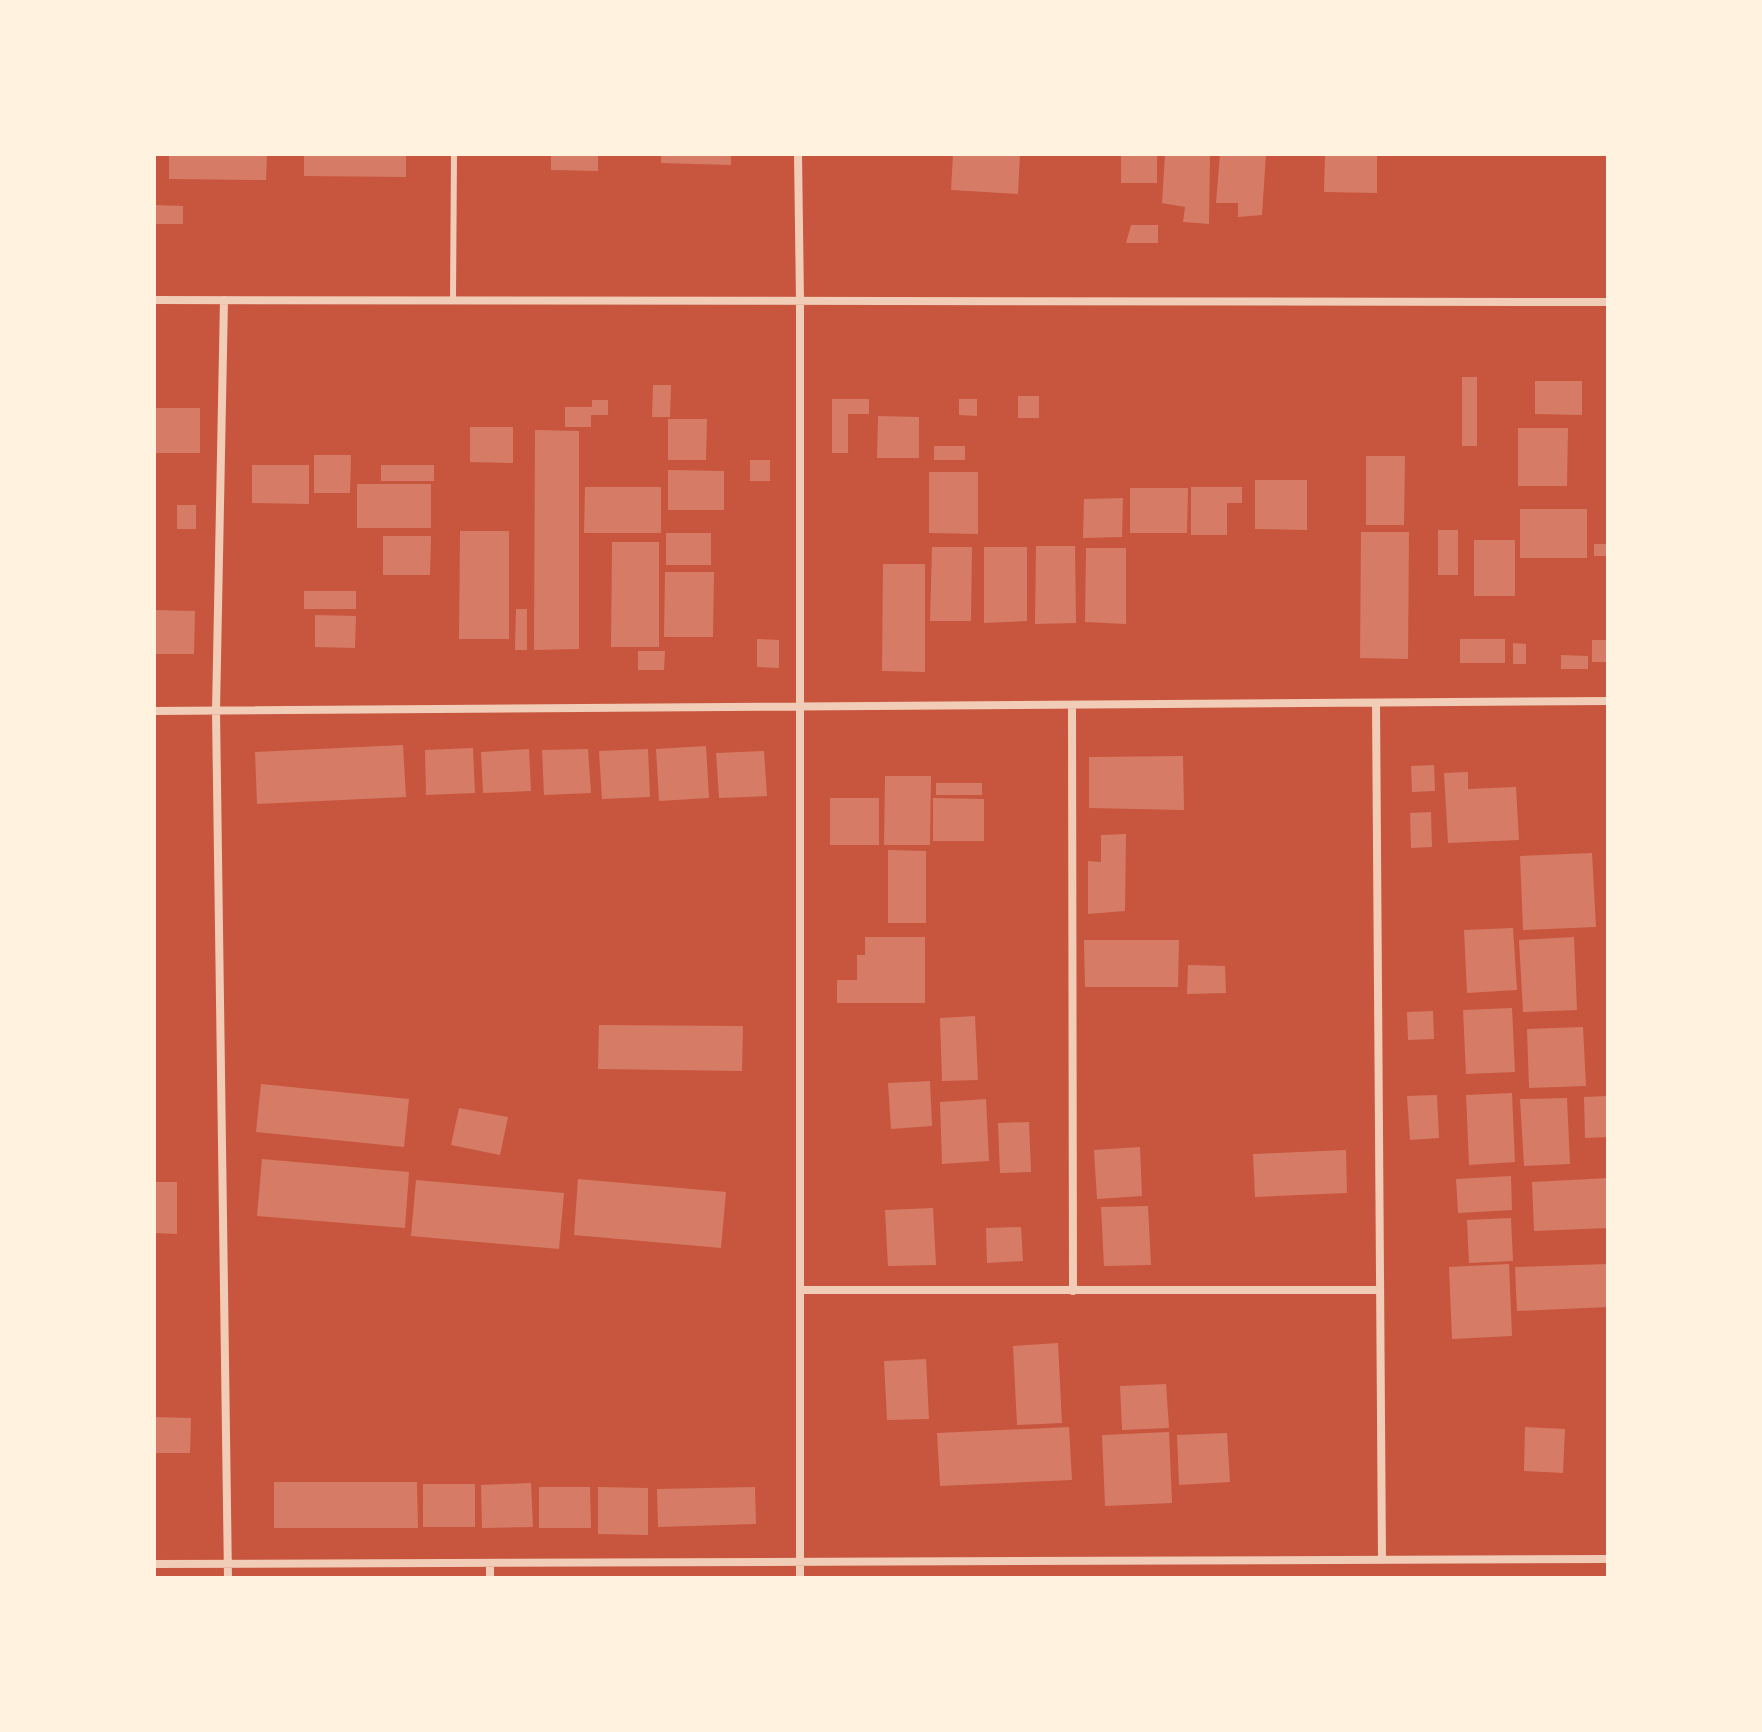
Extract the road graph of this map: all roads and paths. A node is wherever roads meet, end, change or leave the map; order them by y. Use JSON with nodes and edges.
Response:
{"nodes":[{"id":1,"x":454,"y":154,"type":"edge"},
{"id":2,"x":798,"y":154,"type":"edge"},
{"id":3,"x":154,"y":300,"type":"edge"},
{"id":4,"x":224,"y":300,"type":"junction"},
{"id":5,"x":453,"y":300,"type":"junction"},
{"id":6,"x":800,"y":301,"type":"junction"},
{"id":7,"x":1608,"y":302,"type":"edge"},
{"id":8,"x":1608,"y":701,"type":"edge"},
{"id":9,"x":1376,"y":703,"type":"junction"},
{"id":10,"x":1072,"y":705,"type":"junction"},
{"id":11,"x":800,"y":707,"type":"junction"},
{"id":12,"x":154,"y":711,"type":"edge"},
{"id":13,"x":216,"y":711,"type":"junction"},
{"id":14,"x":800,"y":1290,"type":"junction"},
{"id":15,"x":1380,"y":1290,"type":"junction"},
{"id":16,"x":1073,"y":1291,"type":"junction"},
{"id":17,"x":1608,"y":1559,"type":"edge"},
{"id":18,"x":1382,"y":1560,"type":"junction"},
{"id":19,"x":800,"y":1562,"type":"junction"},
{"id":20,"x":490,"y":1563,"type":"junction"},
{"id":21,"x":154,"y":1564,"type":"edge"},
{"id":22,"x":228,"y":1564,"type":"junction"},
{"id":23,"x":228,"y":1578,"type":"edge"},
{"id":24,"x":490,"y":1578,"type":"edge"},
{"id":25,"x":800,"y":1578,"type":"edge"}],
"edges":[{"from":1,"to":5,"type":"lane"},
{"from":2,"to":6,"type":"street"},
{"from":3,"to":4,"type":"street"},
{"from":4,"to":5,"type":"street"},
{"from":4,"to":13,"type":"street"},
{"from":5,"to":6,"type":"street"},
{"from":6,"to":7,"type":"street"},
{"from":6,"to":11,"type":"street"},
{"from":8,"to":9,"type":"street"},
{"from":9,"to":10,"type":"street"},
{"from":9,"to":15,"type":"street"},
{"from":10,"to":11,"type":"street"},
{"from":10,"to":16,"type":"street"},
{"from":11,"to":13,"type":"street"},
{"from":11,"to":14,"type":"street"},
{"from":12,"to":13,"type":"street"},
{"from":13,"to":22,"type":"street"},
{"from":14,"to":16,"type":"street"},
{"from":14,"to":19,"type":"street"},
{"from":15,"to":16,"type":"street"},
{"from":15,"to":18,"type":"street"},
{"from":17,"to":18,"type":"street"},
{"from":18,"to":19,"type":"street"},
{"from":19,"to":20,"type":"street"},
{"from":19,"to":25,"type":"street"},
{"from":20,"to":22,"type":"street"},
{"from":20,"to":24,"type":"street"},
{"from":21,"to":22,"type":"street"},
{"from":22,"to":23,"type":"street"}]}
